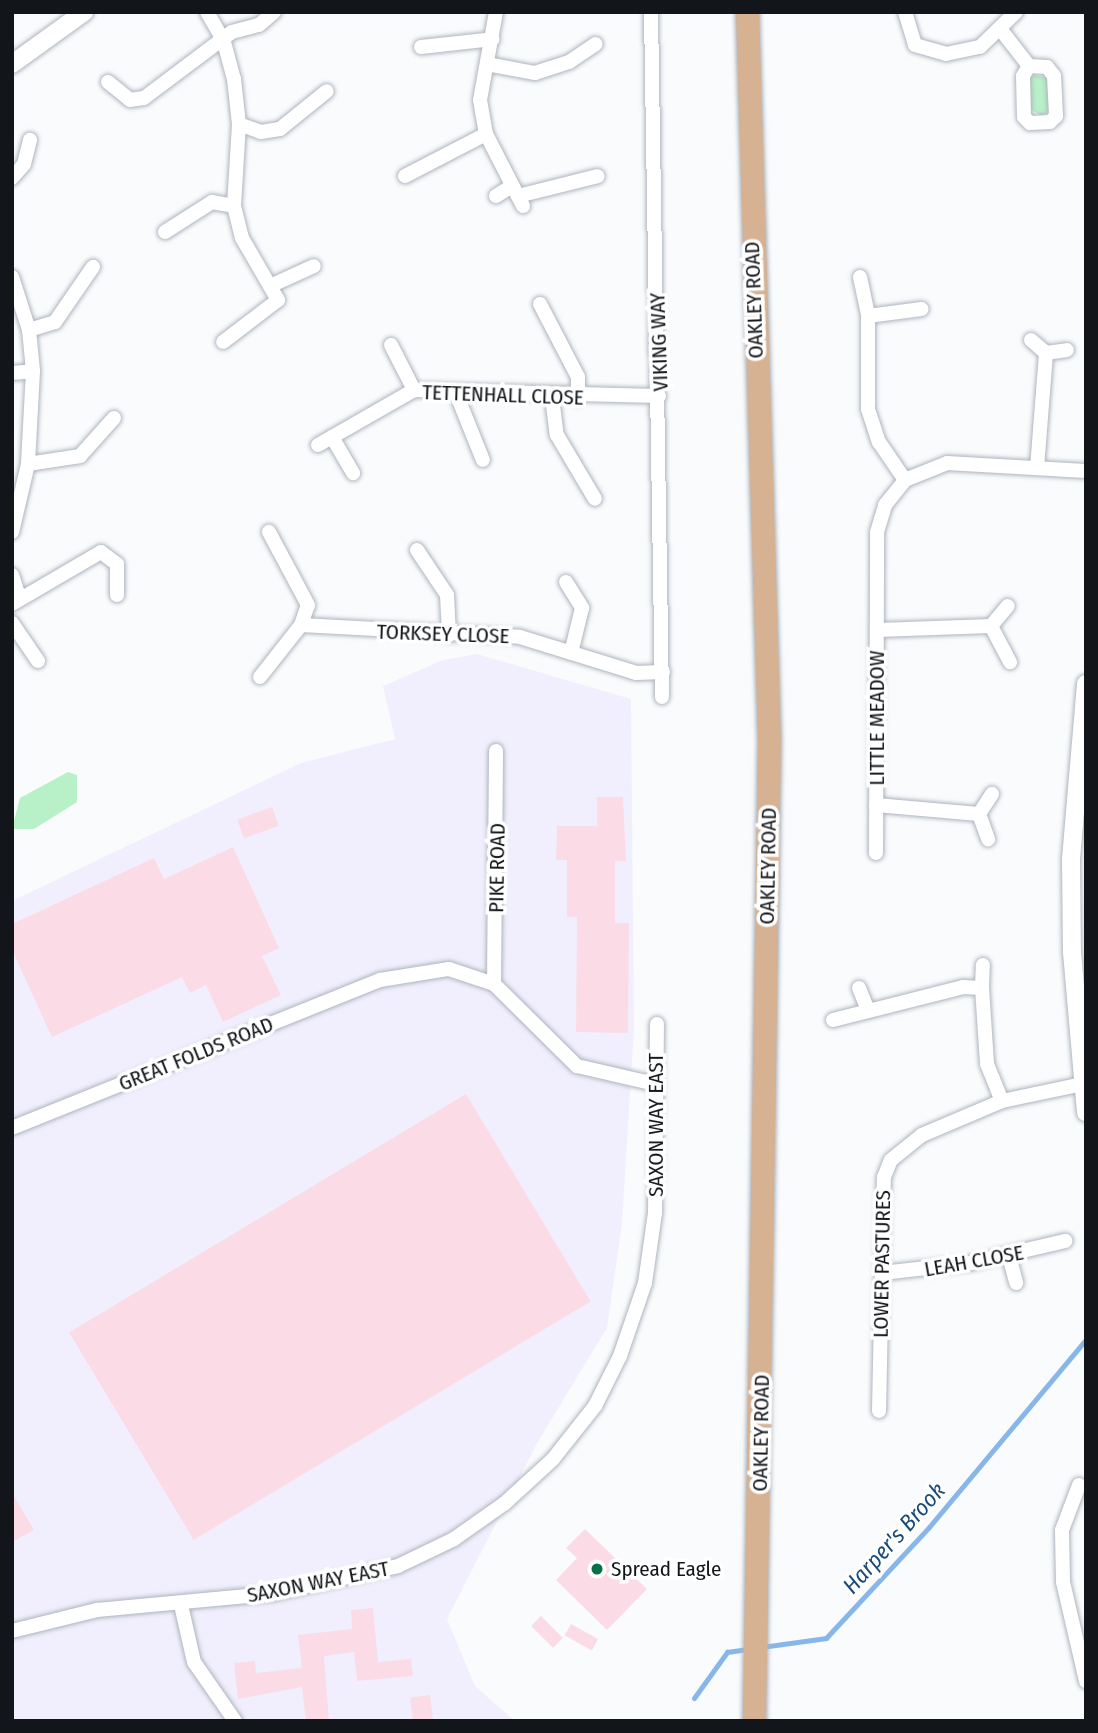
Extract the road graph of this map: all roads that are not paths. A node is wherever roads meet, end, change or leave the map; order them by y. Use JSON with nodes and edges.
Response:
{"nodes":[{"id":1,"x":207,"y":12,"type":"edge"},
{"id":2,"x":274,"y":12,"type":"edge"},
{"id":3,"x":496,"y":12,"type":"edge"},
{"id":4,"x":651,"y":12,"type":"edge"},
{"id":5,"x":747,"y":12,"type":"edge"},
{"id":6,"x":905,"y":12,"type":"edge"},
{"id":7,"x":1016,"y":12,"type":"edge"},
{"id":8,"x":82,"y":13,"type":"edge"},
{"id":9,"x":1001,"y":30,"type":"junction"},
{"id":10,"x":493,"y":39,"type":"junction"},
{"id":11,"x":224,"y":42,"type":"junction"},
{"id":12,"x":596,"y":44,"type":"dead end"},
{"id":13,"x":421,"y":47,"type":"dead end"},
{"id":14,"x":12,"y":64,"type":"edge"},
{"id":15,"x":488,"y":64,"type":"junction"},
{"id":16,"x":1029,"y":66,"type":"dead end"},
{"id":17,"x":108,"y":82,"type":"dead end"},
{"id":18,"x":327,"y":91,"type":"dead end"},
{"id":19,"x":239,"y":124,"type":"junction"},
{"id":20,"x":486,"y":134,"type":"junction"},
{"id":21,"x":30,"y":140,"type":"dead end"},
{"id":22,"x":405,"y":176,"type":"dead end"},
{"id":23,"x":598,"y":176,"type":"dead end"},
{"id":24,"x":12,"y":178,"type":"edge"},
{"id":25,"x":496,"y":196,"type":"dead end"},
{"id":26,"x":518,"y":196,"type":"junction"},
{"id":27,"x":234,"y":206,"type":"junction"},
{"id":28,"x":165,"y":232,"type":"dead end"},
{"id":29,"x":314,"y":266,"type":"dead end"},
{"id":30,"x":93,"y":267,"type":"dead end"},
{"id":31,"x":12,"y":277,"type":"edge"},
{"id":32,"x":860,"y":277,"type":"dead end"},
{"id":33,"x":270,"y":286,"type":"junction"},
{"id":34,"x":540,"y":304,"type":"dead end"},
{"id":35,"x":922,"y":309,"type":"dead end"},
{"id":36,"x":868,"y":316,"type":"junction"},
{"id":37,"x":29,"y":330,"type":"junction"},
{"id":38,"x":1031,"y":340,"type":"dead end"},
{"id":39,"x":223,"y":342,"type":"dead end"},
{"id":40,"x":391,"y":345,"type":"dead end"},
{"id":41,"x":1067,"y":350,"type":"dead end"},
{"id":42,"x":1046,"y":353,"type":"junction"},
{"id":43,"x":33,"y":371,"type":"junction"},
{"id":44,"x":12,"y":373,"type":"edge"},
{"id":45,"x":414,"y":390,"type":"junction"},
{"id":46,"x":456,"y":393,"type":"junction"},
{"id":47,"x":659,"y":396,"type":"junction"},
{"id":48,"x":552,"y":397,"type":"junction"},
{"id":49,"x":578,"y":398,"type":"junction"},
{"id":50,"x":114,"y":418,"type":"dead end"},
{"id":51,"x":332,"y":437,"type":"junction"},
{"id":52,"x":318,"y":445,"type":"dead end"},
{"id":53,"x":12,"y":457,"type":"edge"},
{"id":54,"x":27,"y":458,"type":"junction"},
{"id":55,"x":483,"y":460,"type":"dead end"},
{"id":56,"x":1037,"y":468,"type":"junction"},
{"id":57,"x":1086,"y":471,"type":"edge"},
{"id":58,"x":353,"y":473,"type":"dead end"},
{"id":59,"x":905,"y":480,"type":"junction"},
{"id":60,"x":596,"y":499,"type":"dead end"},
{"id":61,"x":12,"y":532,"type":"edge"},
{"id":62,"x":269,"y":532,"type":"dead end"},
{"id":63,"x":417,"y":550,"type":"dead end"},
{"id":64,"x":12,"y":575,"type":"edge"},
{"id":65,"x":566,"y":582,"type":"dead end"},
{"id":66,"x":117,"y":595,"type":"dead end"},
{"id":67,"x":15,"y":600,"type":"edge"},
{"id":68,"x":1008,"y":606,"type":"dead end"},
{"id":69,"x":12,"y":623,"type":"edge"},
{"id":70,"x":301,"y":625,"type":"junction"},
{"id":71,"x":990,"y":626,"type":"junction"},
{"id":72,"x":877,"y":630,"type":"junction"},
{"id":73,"x":449,"y":635,"type":"junction"},
{"id":74,"x":571,"y":653,"type":"junction"},
{"id":75,"x":38,"y":662,"type":"dead end"},
{"id":76,"x":1010,"y":662,"type":"dead end"},
{"id":77,"x":663,"y":673,"type":"junction"},
{"id":78,"x":260,"y":677,"type":"dead end"},
{"id":79,"x":1086,"y":684,"type":"edge"},
{"id":80,"x":662,"y":697,"type":"dead end"},
{"id":81,"x":496,"y":751,"type":"dead end"},
{"id":82,"x":992,"y":794,"type":"dead end"},
{"id":83,"x":876,"y":805,"type":"junction"},
{"id":84,"x":979,"y":814,"type":"junction"},
{"id":85,"x":1079,"y":825,"type":"edge"},
{"id":86,"x":988,"y":839,"type":"dead end"},
{"id":87,"x":876,"y":853,"type":"dead end"},
{"id":88,"x":983,"y":965,"type":"dead end"},
{"id":89,"x":494,"y":984,"type":"junction"},
{"id":90,"x":859,"y":988,"type":"dead end"},
{"id":91,"x":982,"y":988,"type":"junction"},
{"id":92,"x":868,"y":1010,"type":"junction"},
{"id":93,"x":833,"y":1020,"type":"dead end"},
{"id":94,"x":657,"y":1024,"type":"dead end"},
{"id":95,"x":655,"y":1084,"type":"junction"},
{"id":96,"x":1083,"y":1084,"type":"junction"},
{"id":97,"x":1002,"y":1101,"type":"junction"},
{"id":98,"x":1086,"y":1112,"type":"edge"},
{"id":99,"x":12,"y":1129,"type":"edge"},
{"id":100,"x":1065,"y":1241,"type":"dead end"},
{"id":101,"x":1009,"y":1256,"type":"junction"},
{"id":102,"x":882,"y":1273,"type":"junction"},
{"id":103,"x":1016,"y":1283,"type":"dead end"},
{"id":104,"x":879,"y":1411,"type":"dead end"},
{"id":105,"x":1079,"y":1485,"type":"dead end"},
{"id":106,"x":181,"y":1605,"type":"junction"},
{"id":107,"x":12,"y":1631,"type":"edge"},
{"id":108,"x":1086,"y":1681,"type":"edge"},
{"id":109,"x":235,"y":1721,"type":"edge"},
{"id":110,"x":754,"y":1721,"type":"edge"}],
"edges":[{"from":1,"to":11,"type":"street"},
{"from":2,"to":11,"type":"street"},
{"from":3,"to":10,"type":"street"},
{"from":4,"to":47,"type":"street","name":"VIKING WAY"},
{"from":5,"to":110,"type":"main road","name":"OAKLEY ROAD"},
{"from":6,"to":9,"type":"street"},
{"from":7,"to":9,"type":"street"},
{"from":8,"to":14,"type":"street"},
{"from":9,"to":16,"type":"street"},
{"from":10,"to":13,"type":"street"},
{"from":10,"to":15,"type":"street"},
{"from":11,"to":17,"type":"street"},
{"from":11,"to":19,"type":"street"},
{"from":12,"to":15,"type":"street"},
{"from":15,"to":20,"type":"street"},
{"from":18,"to":19,"type":"street"},
{"from":19,"to":27,"type":"street"},
{"from":20,"to":22,"type":"street"},
{"from":20,"to":26,"type":"street"},
{"from":21,"to":24,"type":"street"},
{"from":23,"to":26,"type":"street"},
{"from":25,"to":26,"type":"street"},
{"from":27,"to":28,"type":"street"},
{"from":27,"to":33,"type":"street"},
{"from":29,"to":33,"type":"street"},
{"from":30,"to":37,"type":"street"},
{"from":31,"to":37,"type":"street"},
{"from":32,"to":36,"type":"street"},
{"from":33,"to":39,"type":"street"},
{"from":34,"to":49,"type":"street"},
{"from":35,"to":36,"type":"street"},
{"from":36,"to":59,"type":"street"},
{"from":37,"to":43,"type":"street"},
{"from":38,"to":42,"type":"street"},
{"from":40,"to":45,"type":"street"},
{"from":41,"to":42,"type":"street"},
{"from":42,"to":56,"type":"street"},
{"from":43,"to":44,"type":"street"},
{"from":43,"to":54,"type":"street"},
{"from":45,"to":46,"type":"street","name":"TETTENHALL CLOSE"},
{"from":45,"to":51,"type":"street","name":"TETTENHALL CLOSE"},
{"from":46,"to":48,"type":"street","name":"TETTENHALL CLOSE"},
{"from":46,"to":55,"type":"street"},
{"from":47,"to":49,"type":"street","name":"TETTENHALL CLOSE"},
{"from":47,"to":77,"type":"street","name":"VIKING WAY"},
{"from":48,"to":49,"type":"street","name":"TETTENHALL CLOSE"},
{"from":48,"to":60,"type":"street"},
{"from":50,"to":54,"type":"street"},
{"from":51,"to":52,"type":"street","name":"TETTENHALL CLOSE"},
{"from":51,"to":58,"type":"street"},
{"from":53,"to":54,"type":"street"},
{"from":54,"to":61,"type":"street"},
{"from":56,"to":57,"type":"street","name":"LITTLE MEADOW"},
{"from":56,"to":59,"type":"street","name":"LITTLE MEADOW"},
{"from":59,"to":72,"type":"street","name":"LITTLE MEADOW"},
{"from":62,"to":70,"type":"street"},
{"from":63,"to":73,"type":"street"},
{"from":64,"to":67,"type":"street"},
{"from":65,"to":74,"type":"street"},
{"from":66,"to":67,"type":"street"},
{"from":68,"to":71,"type":"street"},
{"from":69,"to":75,"type":"street"},
{"from":70,"to":73,"type":"street","name":"TORKSEY CLOSE"},
{"from":70,"to":78,"type":"street"},
{"from":71,"to":72,"type":"street","name":"LITTLE MEADOW"},
{"from":71,"to":76,"type":"street"},
{"from":72,"to":83,"type":"street","name":"LITTLE MEADOW"},
{"from":73,"to":74,"type":"street","name":"TORKSEY CLOSE"},
{"from":74,"to":77,"type":"street","name":"TORKSEY CLOSE"},
{"from":77,"to":80,"type":"street","name":"VIKING WAY"},
{"from":79,"to":85,"type":"street"},
{"from":81,"to":89,"type":"street","name":"PIKE ROAD"},
{"from":82,"to":84,"type":"street"},
{"from":83,"to":84,"type":"street","name":"LITTLE MEADOW"},
{"from":83,"to":87,"type":"street","name":"LITTLE MEADOW"},
{"from":84,"to":86,"type":"street"},
{"from":85,"to":96,"type":"street"},
{"from":88,"to":91,"type":"street"},
{"from":89,"to":95,"type":"street"},
{"from":89,"to":99,"type":"street","name":"GREAT FOLDS ROAD"},
{"from":90,"to":92,"type":"street"},
{"from":91,"to":92,"type":"street"},
{"from":91,"to":97,"type":"street"},
{"from":92,"to":93,"type":"street"},
{"from":94,"to":95,"type":"street","name":"SAXON WAY EAST"},
{"from":95,"to":106,"type":"street","name":"SAXON WAY EAST"},
{"from":96,"to":97,"type":"street","name":"LOWER PASTURES"},
{"from":96,"to":98,"type":"street"},
{"from":97,"to":102,"type":"street","name":"LOWER PASTURES"},
{"from":100,"to":101,"type":"street","name":"LEAH CLOSE"},
{"from":101,"to":102,"type":"street","name":"LEAH CLOSE"},
{"from":101,"to":103,"type":"street"},
{"from":102,"to":104,"type":"street","name":"LOWER PASTURES"},
{"from":105,"to":108,"type":"street"},
{"from":106,"to":107,"type":"street","name":"SAXON WAY EAST"},
{"from":106,"to":109,"type":"street"}]}
